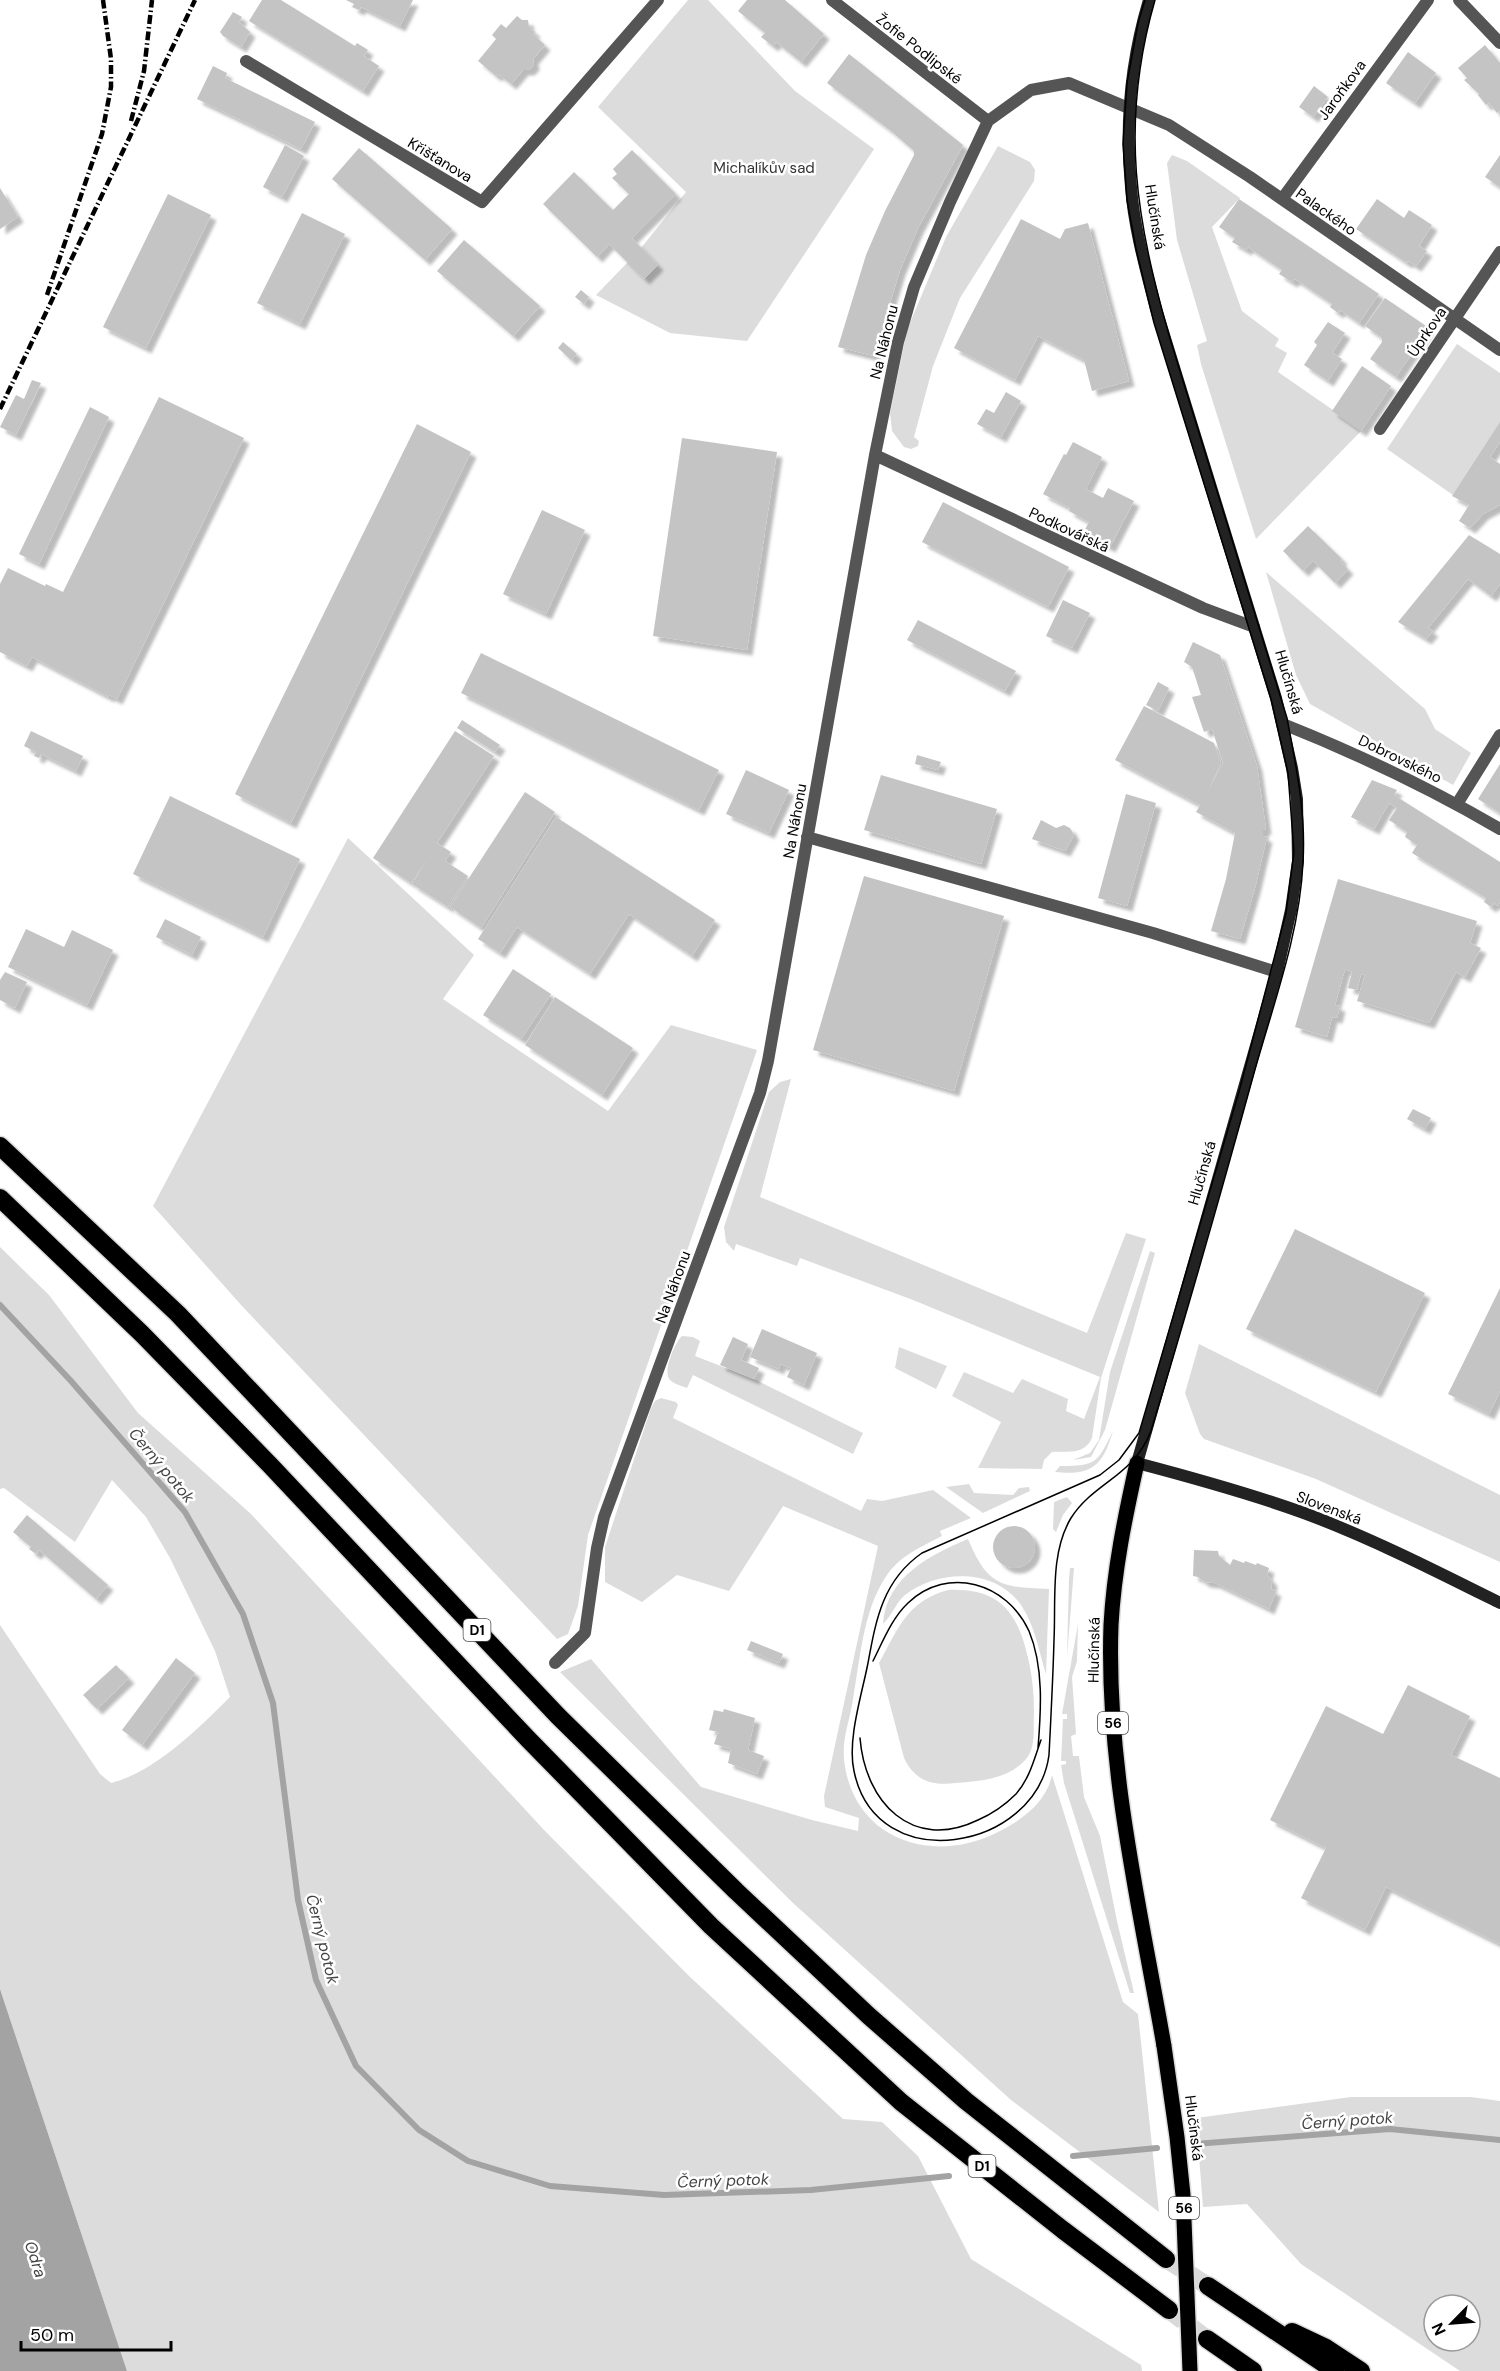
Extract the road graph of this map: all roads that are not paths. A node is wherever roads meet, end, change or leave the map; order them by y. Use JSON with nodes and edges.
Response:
{"nodes":[{"id":1,"x":658,"y":0,"type":"edge"},
{"id":2,"x":832,"y":0,"type":"edge"},
{"id":3,"x":1149,"y":0,"type":"edge"},
{"id":4,"x":1428,"y":0,"type":"edge"},
{"id":5,"x":1459,"y":0,"type":"edge"},
{"id":6,"x":1500,"y":43,"type":"edge"},
{"id":7,"x":246,"y":61,"type":"dead end"},
{"id":8,"x":1130,"y":108,"type":"junction"},
{"id":9,"x":988,"y":122,"type":"junction"},
{"id":10,"x":1282,"y":199,"type":"junction"},
{"id":11,"x":1500,"y":252,"type":"edge"},
{"id":12,"x":1453,"y":319,"type":"junction"},
{"id":13,"x":1500,"y":350,"type":"edge"},
{"id":14,"x":1380,"y":429,"type":"dead end"},
{"id":15,"x":875,"y":455,"type":"junction"},
{"id":16,"x":1254,"y":627,"type":"junction"},
{"id":17,"x":1282,"y":724,"type":"junction"},
{"id":18,"x":1500,"y":735,"type":"edge"},
{"id":19,"x":1457,"y":804,"type":"junction"},
{"id":20,"x":1500,"y":829,"type":"edge"},
{"id":21,"x":807,"y":837,"type":"junction"},
{"id":22,"x":1277,"y":972,"type":"junction"},
{"id":23,"x":0,"y":1146,"type":"edge"},
{"id":24,"x":0,"y":1198,"type":"edge"},
{"id":25,"x":1137,"y":1463,"type":"junction"},
{"id":26,"x":1500,"y":1603,"type":"edge"},
{"id":27,"x":555,"y":1663,"type":"dead end"},
{"id":28,"x":1166,"y":2259,"type":"tunnel mouth"},
{"id":29,"x":1208,"y":2286,"type":"tunnel mouth"},
{"id":30,"x":1227,"y":2300,"type":"junction"},
{"id":31,"x":1169,"y":2310,"type":"tunnel mouth"},
{"id":32,"x":1207,"y":2339,"type":"tunnel mouth"},
{"id":33,"x":1190,"y":2371,"type":"edge"},
{"id":34,"x":1253,"y":2371,"type":"edge"},
{"id":35,"x":1335,"y":2371,"type":"edge"},
{"id":36,"x":1361,"y":2371,"type":"edge"}],
"edges":[{"from":1,"to":7,"type":"street","name":"Křišťanova"},
{"from":2,"to":9,"type":"street","name":"Žofie Podlipské"},
{"from":3,"to":8,"type":"street","name":"Hlučínská"},
{"from":4,"to":10,"type":"street","name":"Jaroňkova"},
{"from":5,"to":6,"type":"street"},
{"from":8,"to":9,"type":"street","name":"Na Náhonu"},
{"from":8,"to":10,"type":"street","name":"Palackého"},
{"from":8,"to":16,"type":"street","name":"Hlučínská"},
{"from":9,"to":15,"type":"street","name":"Na Náhonu"},
{"from":10,"to":12,"type":"street","name":"Palackého"},
{"from":11,"to":12,"type":"street","name":"Úprkova"},
{"from":12,"to":13,"type":"street","name":"Palackého"},
{"from":12,"to":14,"type":"street","name":"Úprkova"},
{"from":15,"to":16,"type":"street","name":"Podkovářská"},
{"from":15,"to":21,"type":"street","name":"Na Náhonu"},
{"from":16,"to":17,"type":"street","name":"Hlučínská"},
{"from":17,"to":19,"type":"street","name":"Dobrovského"},
{"from":17,"to":22,"type":"street","name":"Hlučínská"},
{"from":18,"to":19,"type":"street"},
{"from":19,"to":20,"type":"street","name":"Dobrovského"},
{"from":21,"to":22,"type":"street"},
{"from":21,"to":27,"type":"street","name":"Na Náhonu"},
{"from":22,"to":25,"type":"street","name":"Hlučínská"},
{"from":23,"to":28,"type":"highway","number":"D1"},
{"from":24,"to":31,"type":"highway","number":"D1"},
{"from":25,"to":26,"type":"street","name":"Slovenská"},
{"from":25,"to":33,"type":"main road","name":"Hlučínská","number":"56","bridge":true},
{"from":29,"to":30,"type":"highway"},
{"from":30,"to":35,"type":"highway"},
{"from":30,"to":36,"type":"highway"},
{"from":32,"to":34,"type":"highway"}]}
